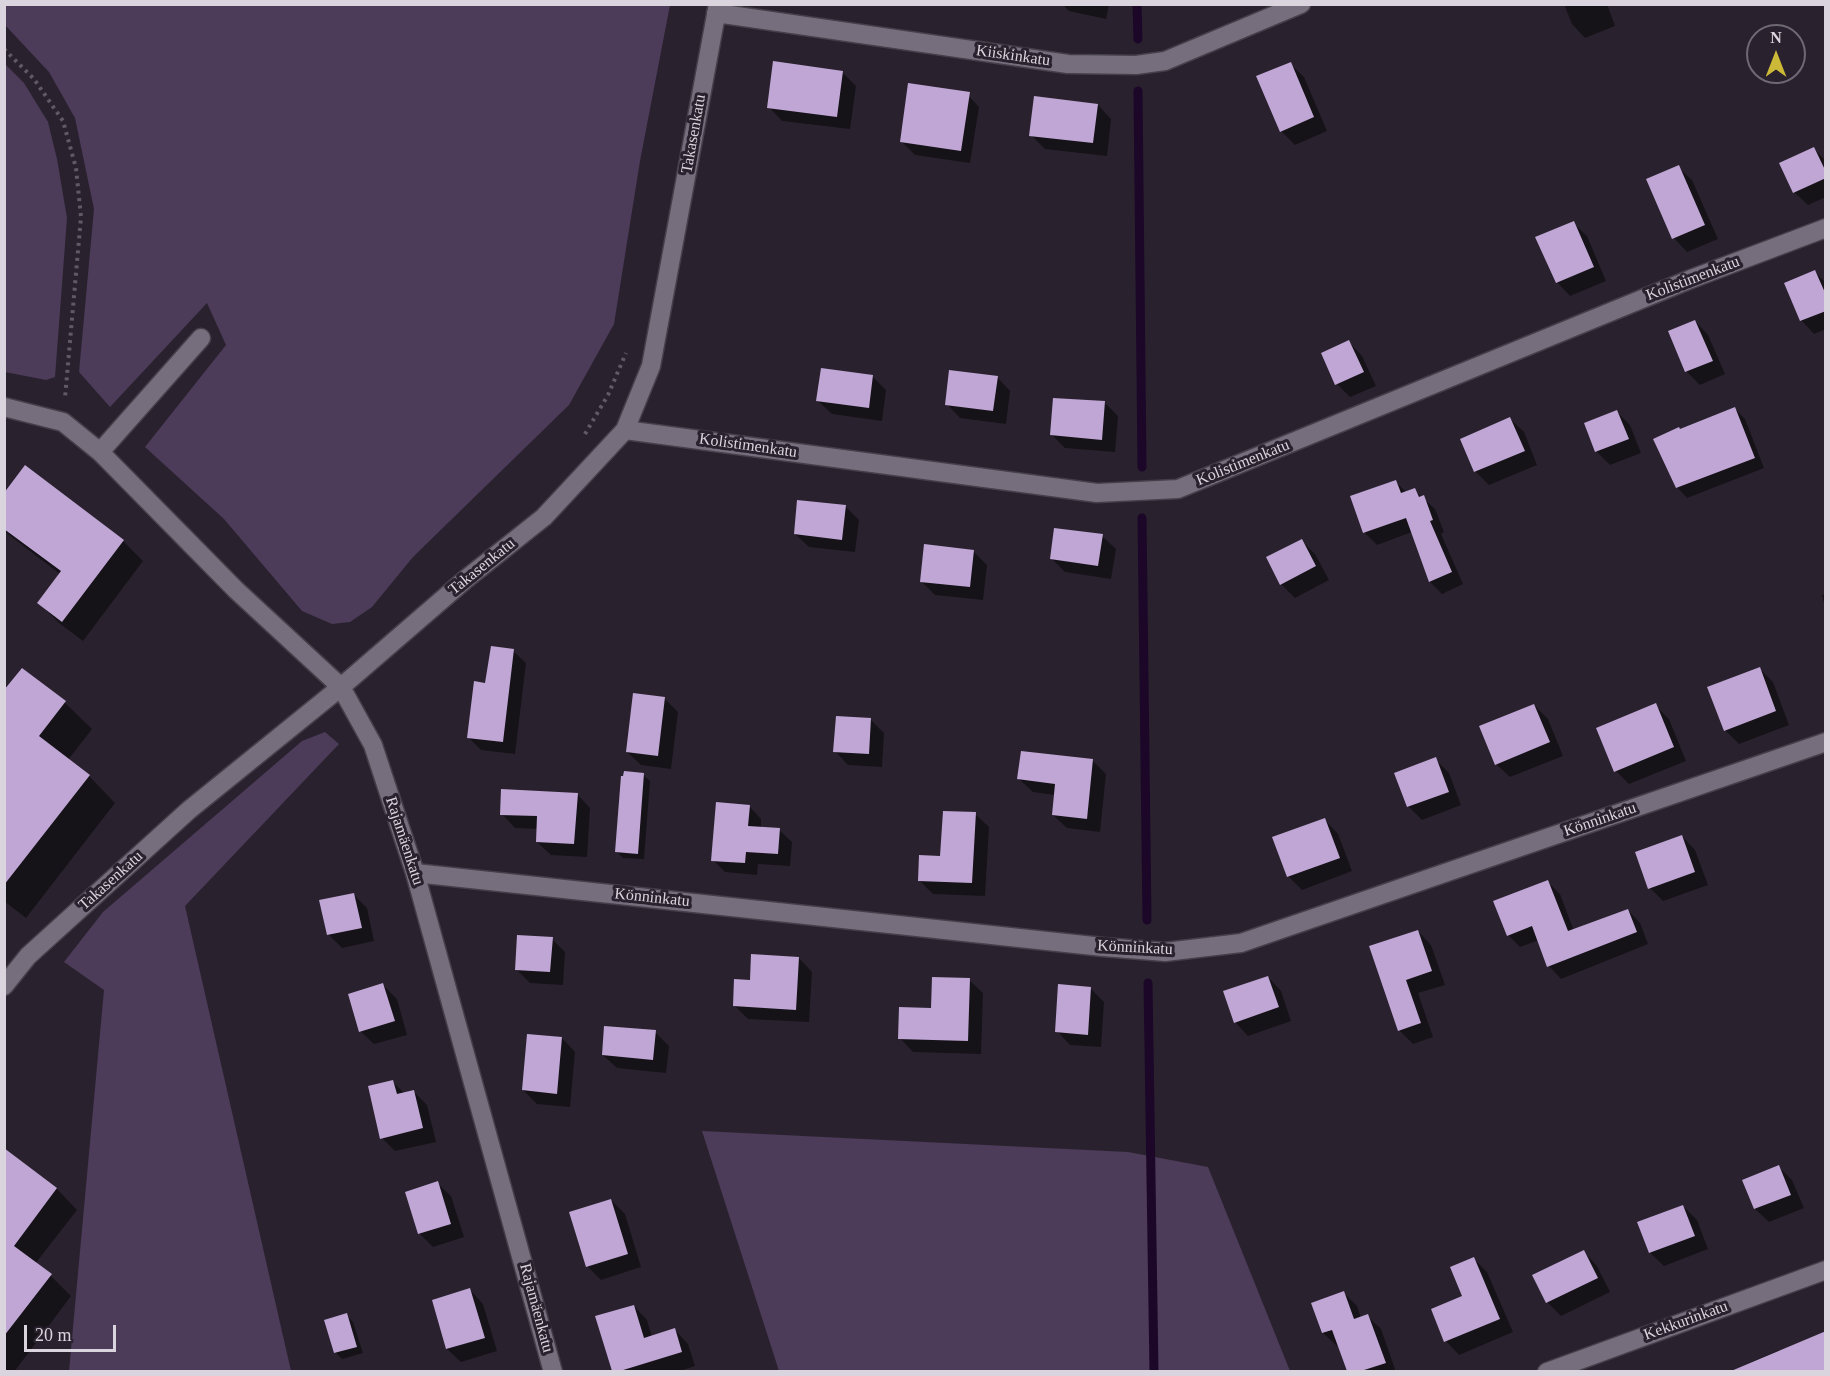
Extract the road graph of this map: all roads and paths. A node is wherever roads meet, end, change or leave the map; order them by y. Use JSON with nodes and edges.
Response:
{"nodes":[{"id":1,"x":1301,"y":4,"type":"edge"},
{"id":2,"x":717,"y":9,"type":"edge"},
{"id":3,"x":4,"y":49,"type":"edge"},
{"id":4,"x":1826,"y":228,"type":"edge"},
{"id":5,"x":201,"y":338,"type":"dead end"},
{"id":6,"x":627,"y":344,"type":"dead end"},
{"id":7,"x":4,"y":407,"type":"edge"},
{"id":8,"x":63,"y":422,"type":"junction"},
{"id":9,"x":625,"y":430,"type":"junction"},
{"id":10,"x":585,"y":434,"type":"dead end"},
{"id":11,"x":100,"y":452,"type":"junction"},
{"id":12,"x":341,"y":687,"type":"junction"},
{"id":13,"x":1826,"y":742,"type":"edge"},
{"id":14,"x":415,"y":873,"type":"junction"},
{"id":15,"x":4,"y":986,"type":"edge"},
{"id":16,"x":1826,"y":1270,"type":"edge"},
{"id":17,"x":553,"y":1371,"type":"edge"},
{"id":18,"x":1547,"y":1371,"type":"edge"}],
"edges":[{"from":1,"to":2,"type":"street","name":"Kiiskinkatu"},
{"from":2,"to":9,"type":"street","name":"Takasenkatu"},
{"from":3,"to":8,"type":"path"},
{"from":4,"to":9,"type":"street","name":"Kolistimenkatu"},
{"from":5,"to":11,"type":"street"},
{"from":6,"to":10,"type":"path"},
{"from":7,"to":8,"type":"street"},
{"from":8,"to":11,"type":"street","name":"Rajamäenkatu"},
{"from":9,"to":12,"type":"street","name":"Takasenkatu"},
{"from":11,"to":12,"type":"street","name":"Rajamäenkatu"},
{"from":12,"to":14,"type":"street","name":"Rajamäenkatu"},
{"from":12,"to":15,"type":"street","name":"Takasenkatu"},
{"from":13,"to":14,"type":"street","name":"Könninkatu"},
{"from":14,"to":17,"type":"street","name":"Rajamäenkatu"},
{"from":16,"to":18,"type":"street","name":"Kekkurinkatu"}]}
